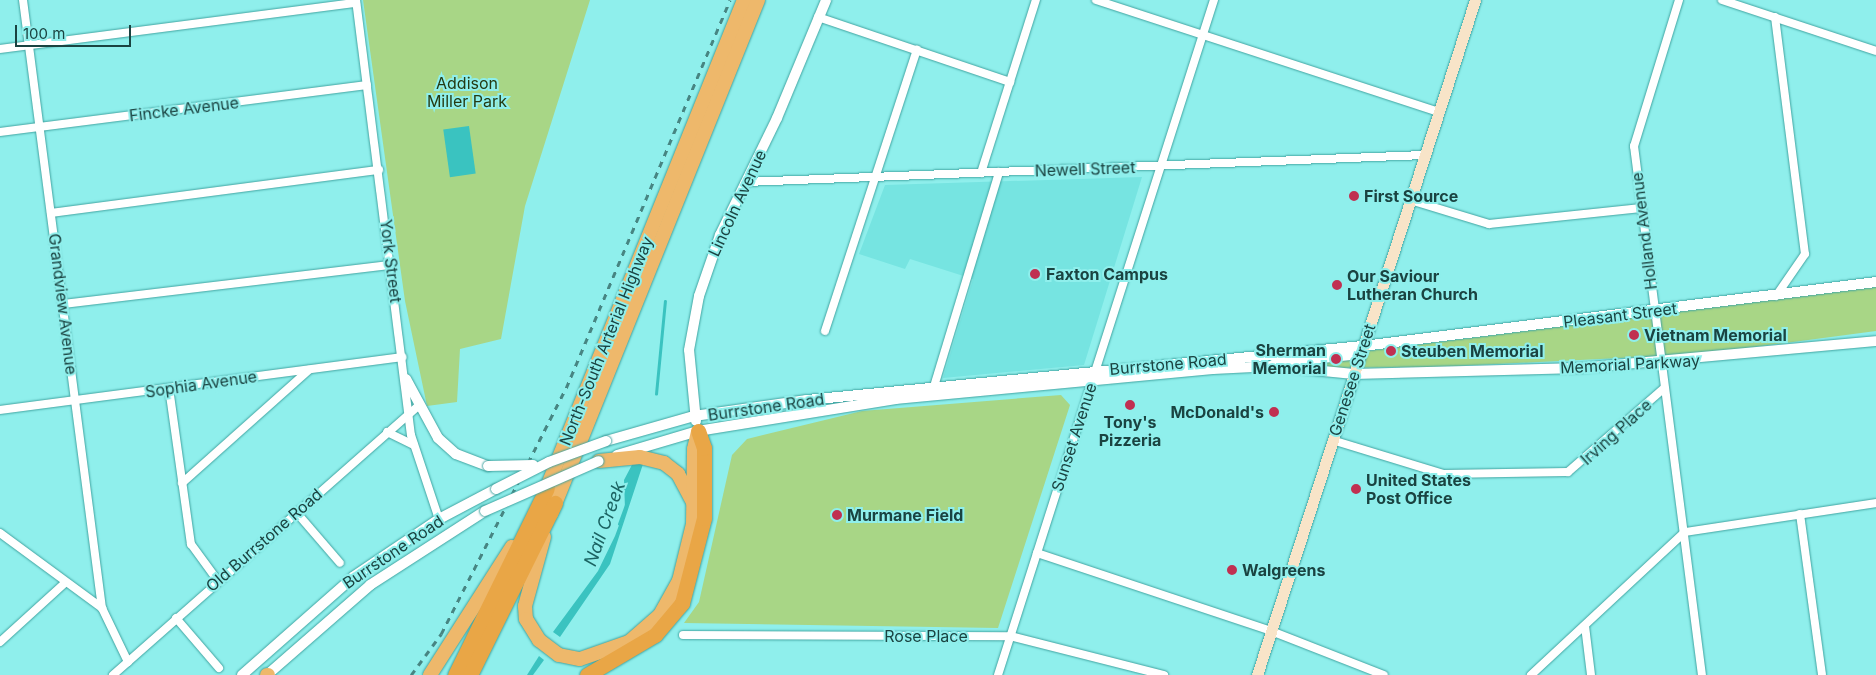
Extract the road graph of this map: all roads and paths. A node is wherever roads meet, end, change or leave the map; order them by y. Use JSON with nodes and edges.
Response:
{"nodes":[{"id":1,"x":23,"y":0,"type":"edge"},
{"id":2,"x":744,"y":0,"type":"edge"},
{"id":3,"x":758,"y":0,"type":"edge"},
{"id":4,"x":826,"y":0,"type":"edge"},
{"id":5,"x":1036,"y":0,"type":"edge"},
{"id":6,"x":1096,"y":0,"type":"edge"},
{"id":7,"x":1214,"y":0,"type":"edge"},
{"id":8,"x":1475,"y":0,"type":"edge"},
{"id":9,"x":1679,"y":0,"type":"edge"},
{"id":10,"x":1722,"y":0,"type":"edge"},
{"id":11,"x":356,"y":1,"type":"edge"},
{"id":12,"x":1775,"y":17,"type":"junction"},
{"id":13,"x":818,"y":18,"type":"junction"},
{"id":14,"x":1203,"y":34,"type":"junction"},
{"id":15,"x":29,"y":45,"type":"junction"},
{"id":16,"x":0,"y":49,"type":"edge"},
{"id":17,"x":917,"y":50,"type":"junction"},
{"id":18,"x":1876,"y":51,"type":"edge"},
{"id":19,"x":1010,"y":82,"type":"junction"},
{"id":20,"x":367,"y":85,"type":"junction"},
{"id":21,"x":1439,"y":112,"type":"junction"},
{"id":22,"x":39,"y":127,"type":"junction"},
{"id":23,"x":0,"y":132,"type":"edge"},
{"id":24,"x":1425,"y":155,"type":"junction"},
{"id":25,"x":1161,"y":166,"type":"junction"},
{"id":26,"x":379,"y":170,"type":"junction"},
{"id":27,"x":999,"y":172,"type":"junction"},
{"id":28,"x":981,"y":173,"type":"junction"},
{"id":29,"x":876,"y":178,"type":"junction"},
{"id":30,"x":746,"y":182,"type":"junction"},
{"id":31,"x":1410,"y":200,"type":"junction"},
{"id":32,"x":1641,"y":208,"type":"junction"},
{"id":33,"x":51,"y":213,"type":"junction"},
{"id":34,"x":392,"y":264,"type":"junction"},
{"id":35,"x":1876,"y":282,"type":"edge"},
{"id":36,"x":1776,"y":296,"type":"junction"},
{"id":37,"x":63,"y":304,"type":"junction"},
{"id":38,"x":1653,"y":311,"type":"junction"},
{"id":39,"x":825,"y":331,"type":"dead end"},
{"id":40,"x":1876,"y":341,"type":"edge"},
{"id":41,"x":1362,"y":350,"type":"junction"},
{"id":42,"x":403,"y":357,"type":"junction"},
{"id":43,"x":1659,"y":364,"type":"junction"},
{"id":44,"x":1257,"y":365,"type":"junction"},
{"id":45,"x":309,"y":370,"type":"junction"},
{"id":46,"x":1354,"y":374,"type":"junction"},
{"id":47,"x":1093,"y":375,"type":"junction"},
{"id":48,"x":406,"y":379,"type":"junction"},
{"id":49,"x":169,"y":388,"type":"junction"},
{"id":50,"x":1663,"y":389,"type":"junction"},
{"id":51,"x":932,"y":392,"type":"junction"},
{"id":52,"x":76,"y":400,"type":"junction"},
{"id":53,"x":417,"y":406,"type":"junction"},
{"id":54,"x":0,"y":410,"type":"edge"},
{"id":55,"x":408,"y":414,"type":"junction"},
{"id":56,"x":694,"y":416,"type":"junction"},
{"id":57,"x":698,"y":431,"type":"junction"},
{"id":58,"x":387,"y":432,"type":"junction"},
{"id":59,"x":1332,"y":440,"type":"junction"},
{"id":60,"x":414,"y":444,"type":"junction"},
{"id":61,"x":599,"y":461,"type":"junction"},
{"id":62,"x":548,"y":462,"type":"junction"},
{"id":63,"x":182,"y":483,"type":"junction"},
{"id":64,"x":547,"y":488,"type":"junction"},
{"id":65,"x":1876,"y":502,"type":"edge"},
{"id":66,"x":555,"y":503,"type":"junction"},
{"id":67,"x":694,"y":510,"type":"junction"},
{"id":68,"x":296,"y":512,"type":"junction"},
{"id":69,"x":1800,"y":514,"type":"junction"},
{"id":70,"x":439,"y":519,"type":"junction"},
{"id":71,"x":0,"y":533,"type":"edge"},
{"id":72,"x":1682,"y":534,"type":"junction"},
{"id":73,"x":1037,"y":553,"type":"junction"},
{"id":74,"x":340,"y":563,"type":"dead end"},
{"id":75,"x":218,"y":581,"type":"junction"},
{"id":76,"x":66,"y":582,"type":"junction"},
{"id":77,"x":102,"y":608,"type":"junction"},
{"id":78,"x":176,"y":618,"type":"junction"},
{"id":79,"x":1585,"y":626,"type":"junction"},
{"id":80,"x":1271,"y":632,"type":"junction"},
{"id":81,"x":683,"y":635,"type":"dead end"},
{"id":82,"x":1010,"y":636,"type":"junction"},
{"id":83,"x":0,"y":642,"type":"edge"},
{"id":84,"x":128,"y":662,"type":"junction"},
{"id":85,"x":220,"y":668,"type":"dead end"},
{"id":86,"x":115,"y":674,"type":"edge"},
{"id":87,"x":242,"y":675,"type":"edge"},
{"id":88,"x":267,"y":675,"type":"edge"},
{"id":89,"x":430,"y":675,"type":"edge"},
{"id":90,"x":455,"y":675,"type":"edge"},
{"id":91,"x":470,"y":675,"type":"edge"},
{"id":92,"x":587,"y":675,"type":"edge"},
{"id":93,"x":998,"y":675,"type":"edge"},
{"id":94,"x":1164,"y":675,"type":"edge"},
{"id":95,"x":1257,"y":675,"type":"edge"},
{"id":96,"x":1384,"y":675,"type":"edge"},
{"id":97,"x":1531,"y":675,"type":"edge"},
{"id":98,"x":1591,"y":675,"type":"edge"},
{"id":99,"x":1702,"y":675,"type":"edge"},
{"id":100,"x":1822,"y":675,"type":"edge"}],
"edges":[{"from":1,"to":15,"type":"street","name":"Grandview Avenue"},
{"from":2,"to":64,"type":"highway","name":"North-South Arterial Highway"},
{"from":3,"to":66,"type":"highway","name":"North-South Arterial Highway"},
{"from":4,"to":13,"type":"street","name":"Lincoln Avenue"},
{"from":5,"to":19,"type":"street"},
{"from":6,"to":14,"type":"street"},
{"from":7,"to":14,"type":"street","name":"Sunset Avenue"},
{"from":8,"to":21,"type":"main road","name":"Genesee Street"},
{"from":9,"to":32,"type":"street","name":"Holland Avenue"},
{"from":10,"to":12,"type":"street"},
{"from":11,"to":15,"type":"street"},
{"from":11,"to":20,"type":"street","name":"York Street"},
{"from":12,"to":18,"type":"street"},
{"from":12,"to":36,"type":"street"},
{"from":13,"to":17,"type":"street"},
{"from":13,"to":30,"type":"street","name":"Lincoln Avenue"},
{"from":14,"to":21,"type":"street"},
{"from":14,"to":25,"type":"street","name":"Sunset Avenue"},
{"from":15,"to":16,"type":"street"},
{"from":15,"to":22,"type":"street","name":"Grandview Avenue"},
{"from":17,"to":19,"type":"street"},
{"from":17,"to":29,"type":"street"},
{"from":19,"to":28,"type":"street"},
{"from":20,"to":22,"type":"street","name":"Fincke Avenue"},
{"from":20,"to":26,"type":"street","name":"York Street"},
{"from":21,"to":24,"type":"main road","name":"Genesee Street"},
{"from":22,"to":23,"type":"street","name":"Fincke Avenue"},
{"from":22,"to":33,"type":"street","name":"Grandview Avenue"},
{"from":24,"to":25,"type":"street","name":"Newell Street"},
{"from":24,"to":31,"type":"main road","name":"Genesee Street"},
{"from":25,"to":27,"type":"street","name":"Newell Street"},
{"from":25,"to":47,"type":"street","name":"Sunset Avenue"},
{"from":26,"to":33,"type":"street"},
{"from":26,"to":34,"type":"street","name":"York Street"},
{"from":27,"to":28,"type":"street","name":"Newell Street"},
{"from":27,"to":51,"type":"street"},
{"from":28,"to":29,"type":"street","name":"Newell Street"},
{"from":29,"to":30,"type":"street","name":"Newell Street"},
{"from":29,"to":39,"type":"street"},
{"from":30,"to":56,"type":"street","name":"Lincoln Avenue"},
{"from":31,"to":32,"type":"street"},
{"from":31,"to":41,"type":"main road","name":"Genesee Street"},
{"from":32,"to":38,"type":"street","name":"Holland Avenue"},
{"from":33,"to":37,"type":"street","name":"Grandview Avenue"},
{"from":34,"to":37,"type":"street"},
{"from":34,"to":42,"type":"street","name":"York Street"},
{"from":35,"to":36,"type":"street","name":"Pleasant Street"},
{"from":36,"to":38,"type":"street","name":"Pleasant Street"},
{"from":37,"to":52,"type":"street","name":"Grandview Avenue"},
{"from":38,"to":41,"type":"street","name":"Pleasant Street"},
{"from":38,"to":43,"type":"street","name":"Holland Avenue"},
{"from":40,"to":43,"type":"street","name":"Memorial Parkway"},
{"from":41,"to":44,"type":"street"},
{"from":41,"to":46,"type":"main road","name":"Genesee Street"},
{"from":41,"to":47,"type":"street","name":"Burrstone Road"},
{"from":42,"to":45,"type":"street","name":"Sophia Avenue"},
{"from":42,"to":48,"type":"street","name":"York Street"},
{"from":43,"to":46,"type":"street","name":"Memorial Parkway"},
{"from":43,"to":50,"type":"street","name":"Holland Avenue"},
{"from":44,"to":46,"type":"street","name":"Burrstone Road"},
{"from":44,"to":47,"type":"street","name":"Burrstone Road"},
{"from":45,"to":49,"type":"street","name":"Sophia Avenue"},
{"from":45,"to":63,"type":"street"},
{"from":46,"to":59,"type":"main road","name":"Genesee Street"},
{"from":47,"to":51,"type":"street","name":"Burrstone Road"},
{"from":47,"to":73,"type":"street","name":"Sunset Avenue"},
{"from":48,"to":53,"type":"street"},
{"from":48,"to":55,"type":"street","name":"York Street"},
{"from":49,"to":52,"type":"street","name":"Sophia Avenue"},
{"from":49,"to":63,"type":"street"},
{"from":50,"to":59,"type":"street","name":"Irving Place"},
{"from":50,"to":72,"type":"street","name":"Holland Avenue"},
{"from":51,"to":56,"type":"street","name":"Burrstone Road"},
{"from":51,"to":57,"type":"street","name":"Burrstone Road"},
{"from":52,"to":54,"type":"street","name":"Sophia Avenue"},
{"from":52,"to":77,"type":"street","name":"Grandview Avenue"},
{"from":53,"to":55,"type":"street","name":"Old Burrstone Road"},
{"from":53,"to":62,"type":"street","bridge":true},
{"from":55,"to":58,"type":"street","name":"Old Burrstone Road"},
{"from":55,"to":60,"type":"street","name":"York Street"},
{"from":56,"to":57,"type":"street","name":"Lincoln Avenue"},
{"from":56,"to":62,"type":"street","name":"Burrstone Road","bridge":true},
{"from":57,"to":61,"type":"street","name":"Burrstone Road"},
{"from":57,"to":67,"type":"highway"},
{"from":57,"to":92,"type":"highway"},
{"from":58,"to":60,"type":"street"},
{"from":58,"to":68,"type":"street","name":"Old Burrstone Road"},
{"from":59,"to":80,"type":"main road","name":"Genesee Street"},
{"from":60,"to":70,"type":"street","name":"York Street"},
{"from":61,"to":67,"type":"highway"},
{"from":61,"to":88,"type":"street","name":"Burrstone Road","bridge":true},
{"from":62,"to":70,"type":"street","name":"Burrstone Road","bridge":true},
{"from":63,"to":75,"type":"street"},
{"from":64,"to":89,"type":"highway"},
{"from":64,"to":90,"type":"highway","name":"North-South Arterial Highway"},
{"from":65,"to":69,"type":"street"},
{"from":66,"to":67,"type":"highway"},
{"from":66,"to":91,"type":"highway","name":"North-South Arterial Highway"},
{"from":68,"to":74,"type":"street"},
{"from":68,"to":75,"type":"street","name":"Old Burrstone Road"},
{"from":69,"to":72,"type":"street"},
{"from":69,"to":100,"type":"street"},
{"from":70,"to":87,"type":"street","name":"Burrstone Road"},
{"from":71,"to":76,"type":"street"},
{"from":72,"to":79,"type":"street"},
{"from":72,"to":99,"type":"street","name":"Holland Avenue"},
{"from":73,"to":80,"type":"street"},
{"from":73,"to":82,"type":"street","name":"Sunset Avenue"},
{"from":75,"to":78,"type":"street","name":"Old Burrstone Road"},
{"from":76,"to":77,"type":"street"},
{"from":76,"to":83,"type":"street"},
{"from":77,"to":84,"type":"street"},
{"from":78,"to":84,"type":"street","name":"Old Burrstone Road"},
{"from":78,"to":85,"type":"street"},
{"from":79,"to":97,"type":"street"},
{"from":79,"to":98,"type":"street"},
{"from":80,"to":95,"type":"main road","name":"Genesee Street"},
{"from":80,"to":96,"type":"street"},
{"from":81,"to":82,"type":"street","name":"Rose Place"},
{"from":82,"to":93,"type":"street","name":"Sunset Avenue"},
{"from":82,"to":94,"type":"street","name":"Rose Place"},
{"from":84,"to":86,"type":"street","name":"Old Burrstone Road"}]}
